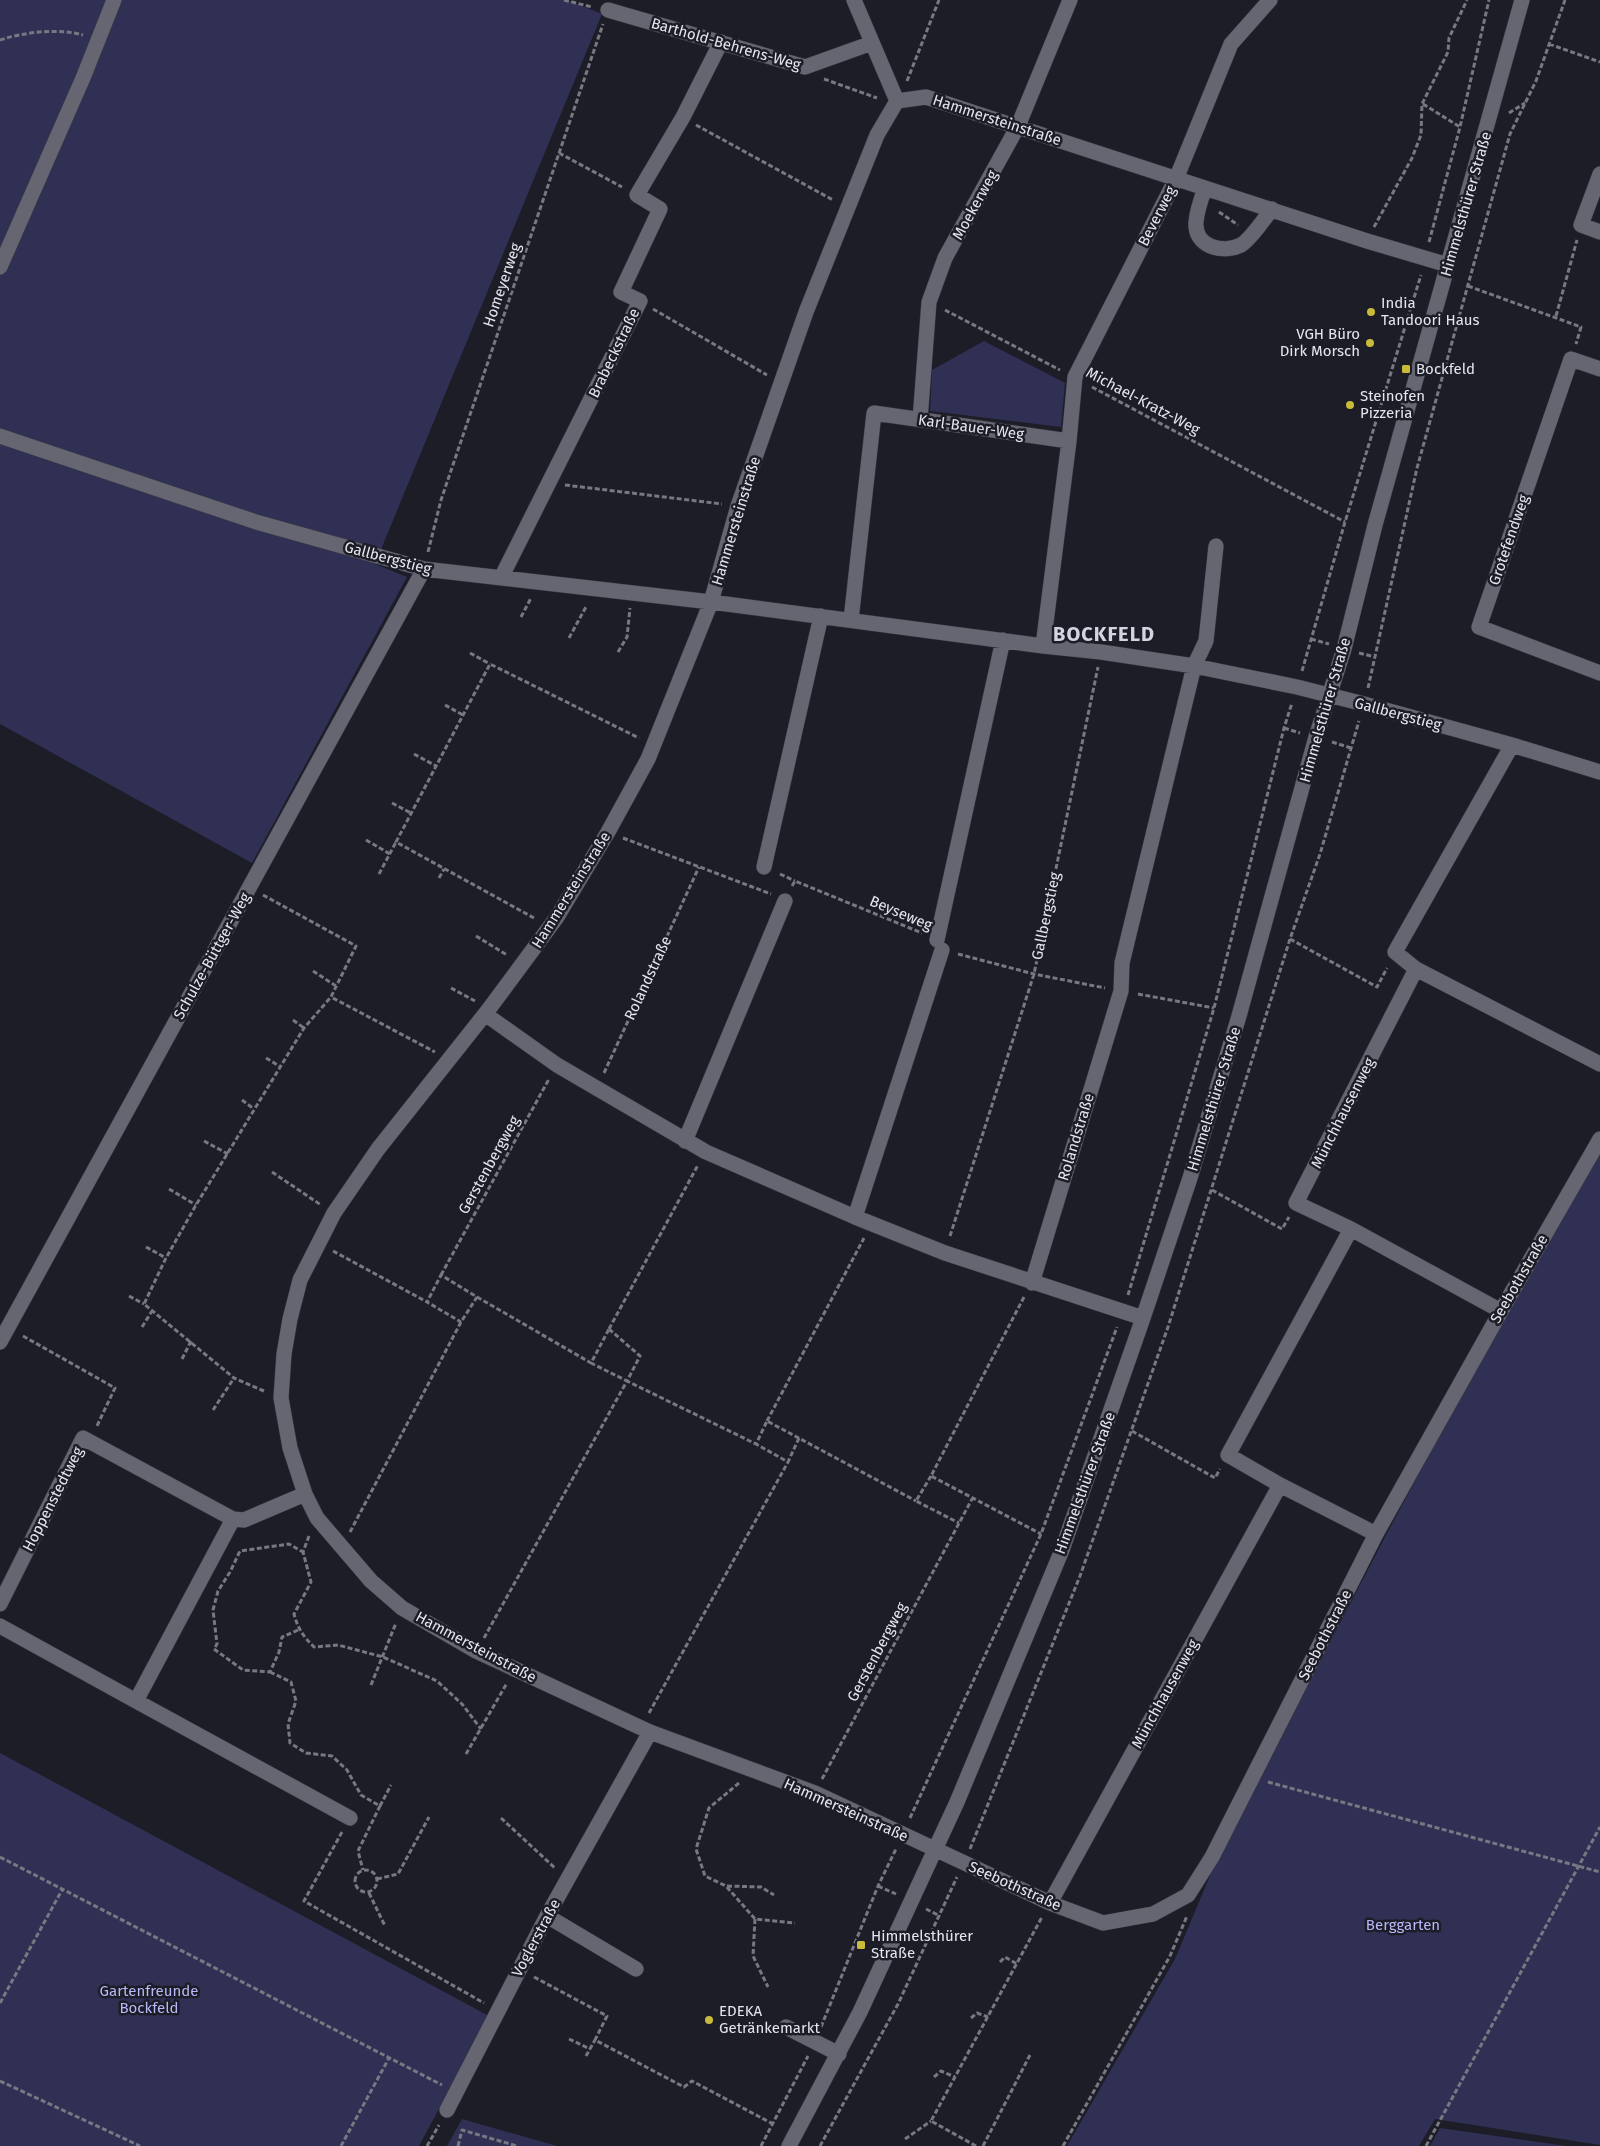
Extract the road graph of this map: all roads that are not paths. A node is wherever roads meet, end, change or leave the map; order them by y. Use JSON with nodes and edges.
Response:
{"nodes":[{"id":1,"x":114,"y":0,"type":"edge"},
{"id":2,"x":854,"y":0,"type":"edge"},
{"id":3,"x":1070,"y":0,"type":"edge"},
{"id":4,"x":1270,"y":0,"type":"edge"},
{"id":5,"x":1522,"y":3,"type":"edge"},
{"id":6,"x":608,"y":10,"type":"road end"},
{"id":7,"x":721,"y":42,"type":"junction"},
{"id":8,"x":872,"y":43,"type":"junction"},
{"id":9,"x":900,"y":101,"type":"junction"},
{"id":10,"x":1018,"y":126,"type":"junction"},
{"id":11,"x":1600,"y":174,"type":"edge"},
{"id":12,"x":1176,"y":179,"type":"junction"},
{"id":13,"x":1203,"y":194,"type":"junction"},
{"id":14,"x":1272,"y":210,"type":"junction"},
{"id":15,"x":1600,"y":232,"type":"edge"},
{"id":16,"x":1448,"y":265,"type":"junction"},
{"id":17,"x":0,"y":267,"type":"edge"},
{"id":18,"x":1600,"y":370,"type":"edge"},
{"id":19,"x":920,"y":420,"type":"junction"},
{"id":20,"x":0,"y":436,"type":"edge"},
{"id":21,"x":1069,"y":441,"type":"junction"},
{"id":22,"x":1216,"y":546,"type":"dead end"},
{"id":23,"x":424,"y":569,"type":"junction"},
{"id":24,"x":501,"y":578,"type":"junction"},
{"id":25,"x":710,"y":602,"type":"junction"},
{"id":26,"x":821,"y":616,"type":"junction"},
{"id":27,"x":851,"y":620,"type":"junction"},
{"id":28,"x":1003,"y":640,"type":"junction"},
{"id":29,"x":1043,"y":646,"type":"junction"},
{"id":30,"x":1194,"y":666,"type":"junction"},
{"id":31,"x":1600,"y":672,"type":"edge"},
{"id":32,"x":1329,"y":696,"type":"junction"},
{"id":33,"x":1512,"y":744,"type":"junction"},
{"id":34,"x":1600,"y":772,"type":"edge"},
{"id":35,"x":764,"y":867,"type":"dead end"},
{"id":36,"x":785,"y":901,"type":"road end"},
{"id":37,"x":1416,"y":968,"type":"junction"},
{"id":38,"x":487,"y":1012,"type":"junction"},
{"id":39,"x":1600,"y":1064,"type":"edge"},
{"id":40,"x":1600,"y":1139,"type":"edge"},
{"id":41,"x":685,"y":1141,"type":"junction"},
{"id":42,"x":854,"y":1217,"type":"junction"},
{"id":43,"x":1351,"y":1229,"type":"junction"},
{"id":44,"x":1032,"y":1283,"type":"junction"},
{"id":45,"x":1501,"y":1310,"type":"junction"},
{"id":46,"x":1143,"y":1318,"type":"junction"},
{"id":47,"x":0,"y":1342,"type":"edge"},
{"id":48,"x":1280,"y":1485,"type":"junction"},
{"id":49,"x":305,"y":1494,"type":"junction"},
{"id":50,"x":233,"y":1519,"type":"junction"},
{"id":51,"x":1376,"y":1534,"type":"junction"},
{"id":52,"x":0,"y":1604,"type":"edge"},
{"id":53,"x":0,"y":1626,"type":"edge"},
{"id":54,"x":136,"y":1701,"type":"junction"},
{"id":55,"x":646,"y":1730,"type":"junction"},
{"id":56,"x":350,"y":1818,"type":"road end"},
{"id":57,"x":936,"y":1851,"type":"junction"},
{"id":58,"x":1050,"y":1903,"type":"junction"},
{"id":59,"x":547,"y":1916,"type":"junction"},
{"id":60,"x":636,"y":1970,"type":"dead end"},
{"id":61,"x":786,"y":2027,"type":"dead end"},
{"id":62,"x":839,"y":2054,"type":"junction"},
{"id":63,"x":447,"y":2110,"type":"road end"},
{"id":64,"x":789,"y":2146,"type":"edge"}],
"edges":[{"from":1,"to":17,"type":"street"},
{"from":2,"to":8,"type":"street"},
{"from":3,"to":10,"type":"street","name":"Moekerweg"},
{"from":4,"to":12,"type":"street","name":"Beverweg"},
{"from":5,"to":16,"type":"street","name":"Himmelsthürer Straße"},
{"from":6,"to":7,"type":"street","name":"Barthold-Behrens-Weg"},
{"from":7,"to":8,"type":"street","name":"Barthold-Behrens-Weg"},
{"from":7,"to":24,"type":"street","name":"Brabeckstraße"},
{"from":8,"to":9,"type":"street"},
{"from":9,"to":10,"type":"street","name":"Hammersteinstraße"},
{"from":9,"to":25,"type":"street","name":"Hammersteinstraße"},
{"from":10,"to":12,"type":"street","name":"Hammersteinstraße"},
{"from":10,"to":19,"type":"street","name":"Moekerweg"},
{"from":11,"to":15,"type":"street"},
{"from":12,"to":13,"type":"street","name":"Hammersteinstraße"},
{"from":12,"to":21,"type":"street","name":"Beverweg"},
{"from":13,"to":14,"type":"street","name":"Hammersteinstraße"},
{"from":13,"to":14,"type":"street"},
{"from":14,"to":16,"type":"street","name":"Hammersteinstraße"},
{"from":16,"to":32,"type":"street","name":"Himmelsthürer Straße"},
{"from":18,"to":31,"type":"street","name":"Grotefendweg"},
{"from":19,"to":21,"type":"street","name":"Karl-Bauer-Weg"},
{"from":19,"to":27,"type":"street","name":"Karl-Bauer-Weg"},
{"from":20,"to":23,"type":"street","name":"Gallbergstieg"},
{"from":21,"to":29,"type":"street"},
{"from":22,"to":30,"type":"street"},
{"from":23,"to":24,"type":"street","name":"Gallbergstieg"},
{"from":23,"to":47,"type":"street","name":"Schulze-Büttger-Weg"},
{"from":24,"to":25,"type":"street","name":"Gallbergstieg"},
{"from":25,"to":26,"type":"street","name":"Gallbergstieg"},
{"from":25,"to":38,"type":"street","name":"Hammersteinstraße"},
{"from":26,"to":27,"type":"street","name":"Gallbergstieg"},
{"from":26,"to":35,"type":"street"},
{"from":27,"to":28,"type":"street","name":"Gallbergstieg"},
{"from":28,"to":29,"type":"street","name":"Gallbergstieg"},
{"from":28,"to":42,"type":"street"},
{"from":29,"to":30,"type":"street","name":"Gallbergstieg"},
{"from":30,"to":32,"type":"street","name":"Gallbergstieg"},
{"from":30,"to":44,"type":"street","name":"Rolandstraße"},
{"from":32,"to":33,"type":"street","name":"Gallbergstieg"},
{"from":32,"to":46,"type":"street","name":"Himmelsthürer Straße"},
{"from":33,"to":34,"type":"street","name":"Gallbergstieg"},
{"from":33,"to":37,"type":"street"},
{"from":36,"to":41,"type":"street"},
{"from":37,"to":39,"type":"street"},
{"from":37,"to":43,"type":"street","name":"Münchhausenweg"},
{"from":38,"to":41,"type":"street"},
{"from":38,"to":49,"type":"street","name":"Hammersteinstraße"},
{"from":40,"to":45,"type":"street","name":"Seebothstraße"},
{"from":41,"to":42,"type":"street"},
{"from":42,"to":44,"type":"street"},
{"from":43,"to":45,"type":"street"},
{"from":43,"to":48,"type":"street"},
{"from":44,"to":46,"type":"street"},
{"from":45,"to":51,"type":"street","name":"Seebothstraße"},
{"from":46,"to":57,"type":"street","name":"Himmelsthürer Straße"},
{"from":48,"to":51,"type":"street"},
{"from":48,"to":58,"type":"street","name":"Münchhausenweg"},
{"from":49,"to":50,"type":"street"},
{"from":49,"to":55,"type":"street","name":"Hammersteinstraße"},
{"from":50,"to":52,"type":"street","name":"Hoppenstedtweg"},
{"from":50,"to":54,"type":"street"},
{"from":51,"to":58,"type":"street","name":"Seebothstraße"},
{"from":53,"to":54,"type":"street"},
{"from":54,"to":56,"type":"street"},
{"from":55,"to":57,"type":"street","name":"Hammersteinstraße"},
{"from":55,"to":59,"type":"street","name":"Voglerstraße"},
{"from":57,"to":58,"type":"street","name":"Seebothstraße"},
{"from":57,"to":62,"type":"street","name":"Himmelsthürer Straße"},
{"from":59,"to":60,"type":"street"},
{"from":59,"to":63,"type":"street","name":"Voglerstraße"},
{"from":61,"to":62,"type":"street"},
{"from":62,"to":64,"type":"street","name":"Himmelsthürer Straße"}]}
